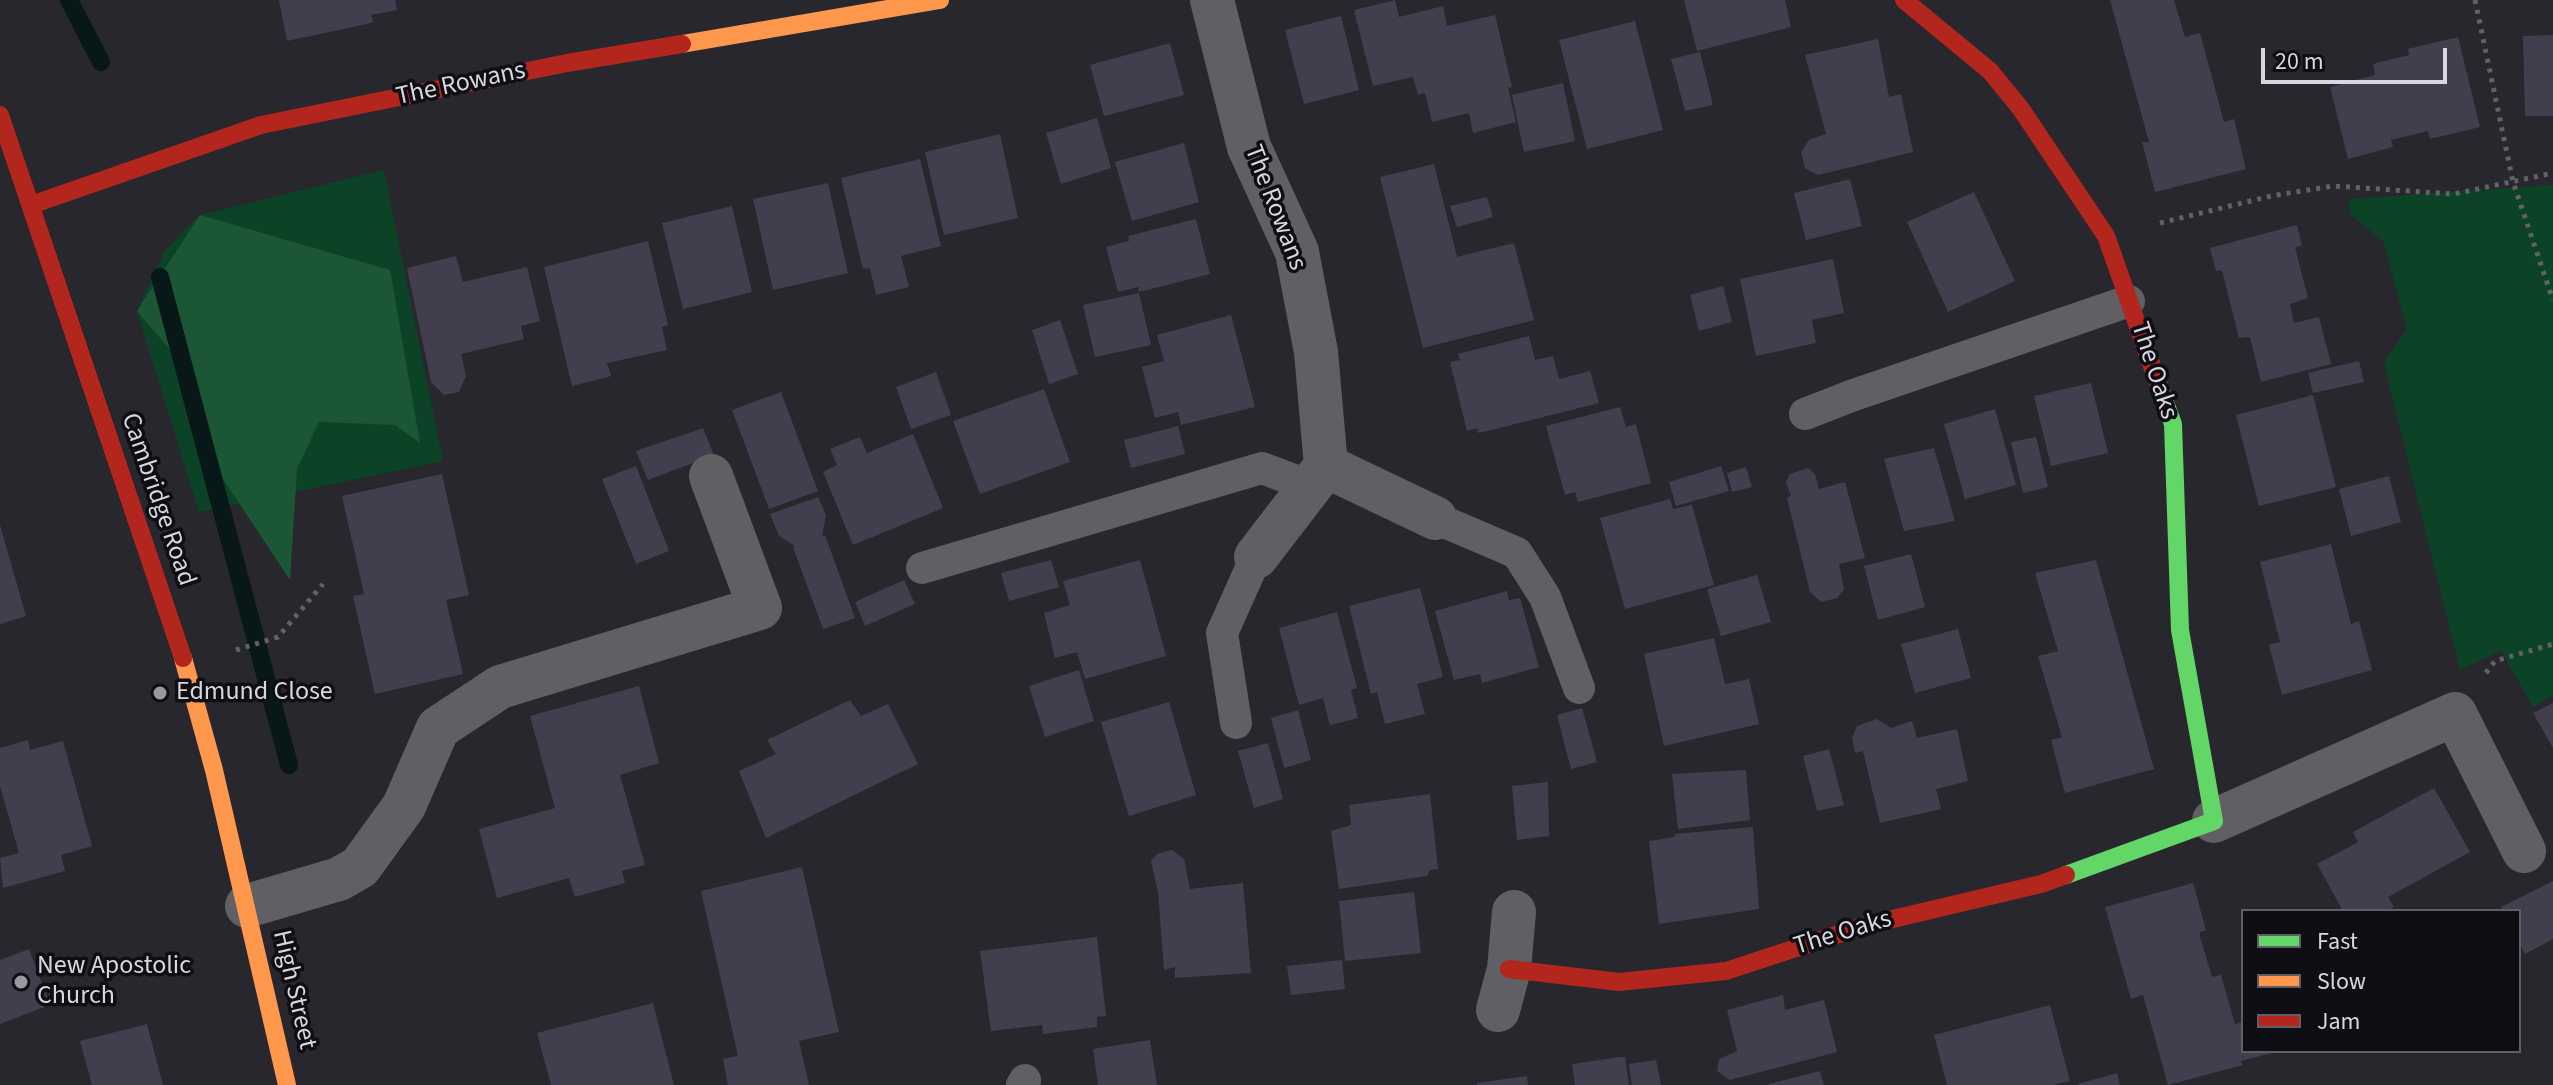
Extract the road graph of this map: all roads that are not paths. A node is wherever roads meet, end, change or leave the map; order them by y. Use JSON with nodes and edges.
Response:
{"nodes":[{"id":1,"x":1212,"y":0,"type":"edge"},
{"id":2,"x":1904,"y":0,"type":"edge"},
{"id":3,"x":914,"y":2,"type":"edge"},
{"id":4,"x":0,"y":115,"type":"edge"},
{"id":5,"x":31,"y":205,"type":"junction"},
{"id":6,"x":2129,"y":301,"type":"junction"},
{"id":7,"x":1805,"y":414,"type":"dead end"},
{"id":8,"x":711,"y":476,"type":"dead end"},
{"id":9,"x":1318,"y":476,"type":"junction"},
{"id":10,"x":1435,"y":518,"type":"joint"},
{"id":11,"x":1256,"y":557,"type":"joint"},
{"id":12,"x":922,"y":568,"type":"dead end"},
{"id":13,"x":1579,"y":688,"type":"dead end"},
{"id":14,"x":1236,"y":723,"type":"dead end"},
{"id":15,"x":2214,"y":821,"type":"junction"},
{"id":16,"x":2524,"y":851,"type":"dead end"},
{"id":17,"x":247,"y":906,"type":"junction"},
{"id":18,"x":1514,"y":912,"type":"dead end"},
{"id":19,"x":1509,"y":969,"type":"junction"},
{"id":20,"x":1498,"y":1010,"type":"dead end"},
{"id":21,"x":287,"y":1085,"type":"edge"}],
"edges":[{"from":1,"to":9,"type":"street","name":"The Rowans"},
{"from":2,"to":6,"type":"street","name":"The Oaks"},
{"from":3,"to":5,"type":"street","name":"The Rowans"},
{"from":4,"to":5,"type":"street","name":"Cambridge Road"},
{"from":5,"to":17,"type":"street","name":"Cambridge Road"},
{"from":6,"to":7,"type":"lane"},
{"from":6,"to":15,"type":"street","name":"The Oaks"},
{"from":8,"to":17,"type":"street"},
{"from":9,"to":10,"type":"street"},
{"from":9,"to":11,"type":"street"},
{"from":9,"to":12,"type":"lane"},
{"from":10,"to":13,"type":"lane"},
{"from":11,"to":14,"type":"lane"},
{"from":15,"to":16,"type":"street","name":"The Oaks"},
{"from":15,"to":19,"type":"street","name":"The Oaks"},
{"from":17,"to":21,"type":"street","name":"High Street"},
{"from":18,"to":19,"type":"street"},
{"from":19,"to":20,"type":"street"}]}
